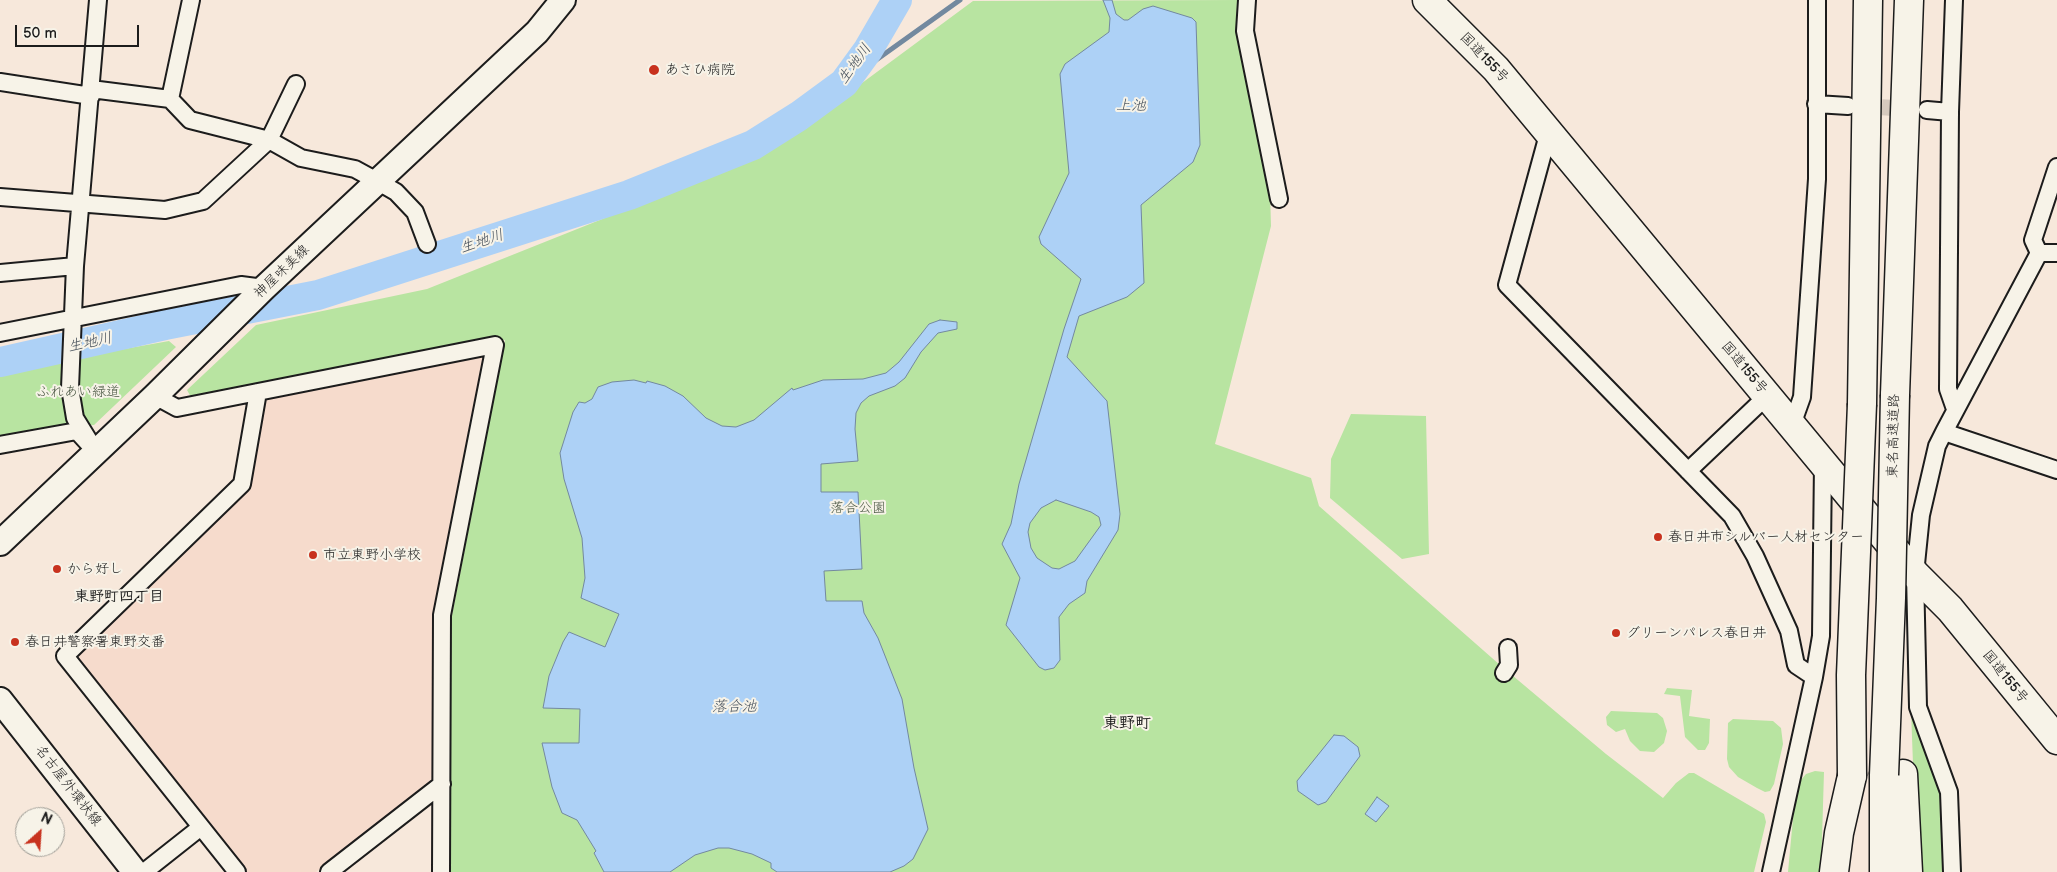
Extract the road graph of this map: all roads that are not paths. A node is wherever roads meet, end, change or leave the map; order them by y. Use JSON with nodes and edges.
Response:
{"nodes":[{"id":1,"x":98,"y":0,"type":"edge"},
{"id":2,"x":191,"y":0,"type":"edge"},
{"id":3,"x":563,"y":0,"type":"edge"},
{"id":4,"x":1247,"y":0,"type":"edge"},
{"id":5,"x":1427,"y":0,"type":"edge"},
{"id":6,"x":1817,"y":0,"type":"edge"},
{"id":7,"x":1868,"y":0,"type":"edge"},
{"id":8,"x":1909,"y":0,"type":"edge"},
{"id":9,"x":1954,"y":0,"type":"edge"},
{"id":10,"x":0,"y":82,"type":"edge"},
{"id":11,"x":296,"y":84,"type":"dead end"},
{"id":12,"x":91,"y":93,"type":"junction"},
{"id":13,"x":170,"y":99,"type":"junction"},
{"id":14,"x":1816,"y":104,"type":"junction"},
{"id":15,"x":1848,"y":106,"type":"tunnel mouth"},
{"id":16,"x":1927,"y":110,"type":"tunnel mouth"},
{"id":17,"x":1950,"y":112,"type":"junction"},
{"id":18,"x":1549,"y":131,"type":"junction"},
{"id":19,"x":269,"y":140,"type":"junction"},
{"id":20,"x":2057,"y":168,"type":"edge"},
{"id":21,"x":377,"y":181,"type":"junction"},
{"id":22,"x":0,"y":197,"type":"edge"},
{"id":23,"x":1280,"y":199,"type":"dead end"},
{"id":24,"x":81,"y":205,"type":"junction"},
{"id":25,"x":427,"y":244,"type":"dead end"},
{"id":26,"x":2039,"y":253,"type":"junction"},
{"id":27,"x":2057,"y":253,"type":"edge"},
{"id":28,"x":75,"y":266,"type":"junction"},
{"id":29,"x":0,"y":273,"type":"edge"},
{"id":30,"x":264,"y":288,"type":"junction"},
{"id":31,"x":72,"y":320,"type":"junction"},
{"id":32,"x":0,"y":333,"type":"edge"},
{"id":33,"x":258,"y":392,"type":"junction"},
{"id":34,"x":155,"y":396,"type":"junction"},
{"id":35,"x":1767,"y":396,"type":"junction"},
{"id":36,"x":1956,"y":409,"type":"junction"},
{"id":37,"x":1792,"y":425,"type":"junction"},
{"id":38,"x":1944,"y":432,"type":"junction"},
{"id":39,"x":0,"y":445,"type":"edge"},
{"id":40,"x":96,"y":452,"type":"junction"},
{"id":41,"x":1823,"y":463,"type":"junction"},
{"id":42,"x":2057,"y":470,"type":"edge"},
{"id":43,"x":1688,"y":471,"type":"junction"},
{"id":44,"x":0,"y":542,"type":"edge"},
{"id":45,"x":1915,"y":574,"type":"junction"},
{"id":46,"x":1508,"y":648,"type":"dead end"},
{"id":47,"x":1504,"y":673,"type":"dead end"},
{"id":48,"x":1814,"y":677,"type":"junction"},
{"id":49,"x":0,"y":700,"type":"edge"},
{"id":50,"x":2057,"y":740,"type":"edge"},
{"id":51,"x":1893,"y":774,"type":"junction"},
{"id":52,"x":1852,"y":776,"type":"junction"},
{"id":53,"x":442,"y":784,"type":"junction"},
{"id":54,"x":201,"y":827,"type":"junction"},
{"id":55,"x":136,"y":872,"type":"edge"},
{"id":56,"x":144,"y":872,"type":"edge"},
{"id":57,"x":237,"y":872,"type":"edge"},
{"id":58,"x":329,"y":872,"type":"edge"},
{"id":59,"x":441,"y":872,"type":"edge"},
{"id":60,"x":1771,"y":872,"type":"edge"},
{"id":61,"x":1834,"y":872,"type":"edge"},
{"id":62,"x":1852,"y":872,"type":"edge"},
{"id":63,"x":1884,"y":872,"type":"edge"},
{"id":64,"x":1908,"y":872,"type":"edge"},
{"id":65,"x":1952,"y":872,"type":"edge"}],
"edges":[{"from":1,"to":12,"type":"street"},
{"from":2,"to":13,"type":"street"},
{"from":3,"to":21,"type":"main road","name":"神屋味美線"},
{"from":4,"to":23,"type":"street"},
{"from":5,"to":18,"type":"highway","name":"国道155号"},
{"from":6,"to":14,"type":"street"},
{"from":7,"to":52,"type":"highway","bridge":true},
{"from":8,"to":51,"type":"highway","name":"東名高速道路","bridge":true},
{"from":9,"to":17,"type":"street"},
{"from":10,"to":12,"type":"street"},
{"from":11,"to":19,"type":"street"},
{"from":12,"to":13,"type":"street"},
{"from":12,"to":24,"type":"street"},
{"from":13,"to":19,"type":"street"},
{"from":14,"to":15,"type":"street"},
{"from":14,"to":37,"type":"street"},
{"from":16,"to":17,"type":"street"},
{"from":17,"to":36,"type":"street"},
{"from":18,"to":35,"type":"highway","name":"国道155号"},
{"from":18,"to":43,"type":"street"},
{"from":19,"to":21,"type":"street"},
{"from":19,"to":24,"type":"street"},
{"from":20,"to":26,"type":"street"},
{"from":21,"to":25,"type":"street"},
{"from":21,"to":30,"type":"main road","name":"神屋味美線"},
{"from":22,"to":24,"type":"street"},
{"from":24,"to":28,"type":"street"},
{"from":26,"to":27,"type":"street"},
{"from":26,"to":36,"type":"street"},
{"from":28,"to":29,"type":"street"},
{"from":28,"to":31,"type":"street"},
{"from":30,"to":31,"type":"street"},
{"from":30,"to":34,"type":"main road","name":"神屋味美線"},
{"from":31,"to":32,"type":"street"},
{"from":31,"to":40,"type":"street"},
{"from":33,"to":34,"type":"street"},
{"from":33,"to":53,"type":"street"},
{"from":33,"to":54,"type":"street"},
{"from":34,"to":40,"type":"main road","name":"神屋味美線"},
{"from":35,"to":37,"type":"highway","name":"国道155号"},
{"from":35,"to":43,"type":"street"},
{"from":36,"to":38,"type":"street"},
{"from":37,"to":41,"type":"highway","name":"国道155号"},
{"from":38,"to":42,"type":"street"},
{"from":38,"to":45,"type":"street"},
{"from":39,"to":40,"type":"street"},
{"from":40,"to":44,"type":"main road","name":"神屋味美線"},
{"from":41,"to":45,"type":"highway","name":"国道155号"},
{"from":41,"to":48,"type":"street"},
{"from":43,"to":48,"type":"street"},
{"from":45,"to":50,"type":"highway","name":"国道155号"},
{"from":45,"to":65,"type":"street"},
{"from":46,"to":47,"type":"street"},
{"from":48,"to":60,"type":"street"},
{"from":49,"to":55,"type":"main road","name":"名古屋外環状線"},
{"from":51,"to":63,"type":"highway","name":"東名高速道路"},
{"from":51,"to":64,"type":"highway"},
{"from":52,"to":61,"type":"highway"},
{"from":52,"to":62,"type":"highway"},
{"from":53,"to":58,"type":"street"},
{"from":53,"to":59,"type":"street"},
{"from":54,"to":56,"type":"street"},
{"from":54,"to":57,"type":"street"}]}
